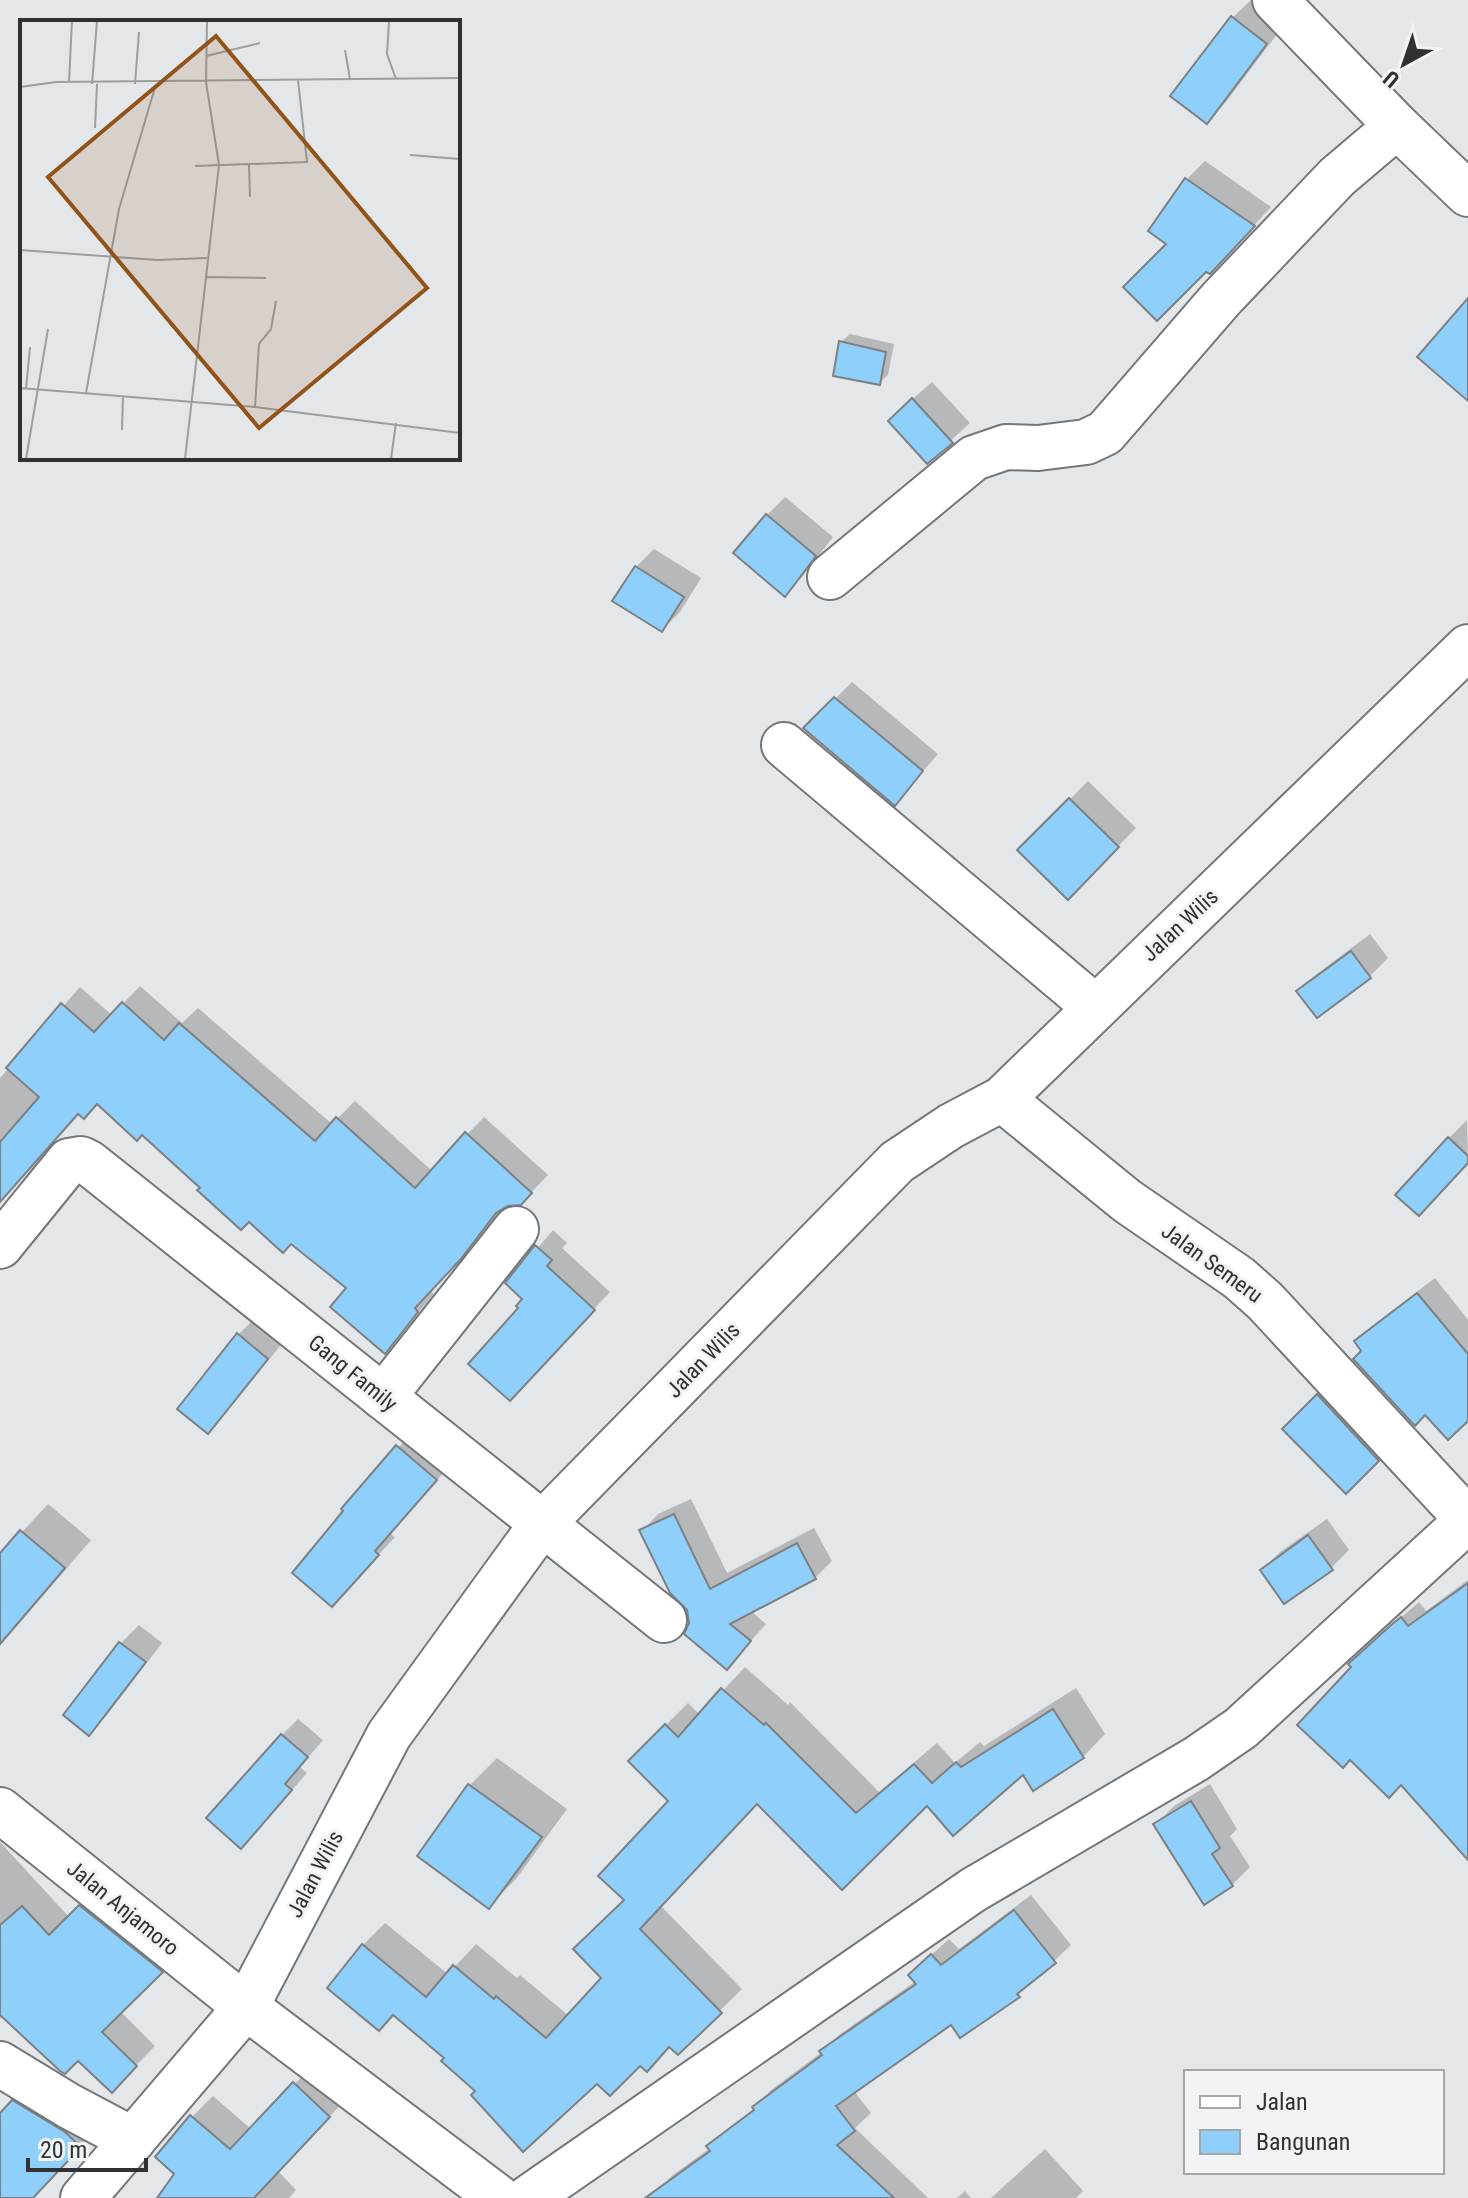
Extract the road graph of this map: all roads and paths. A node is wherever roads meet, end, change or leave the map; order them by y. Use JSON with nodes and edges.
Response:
{"nodes":[{"id":1,"x":1275,"y":0,"type":"edge"},
{"id":2,"x":1397,"y":126,"type":"junction"},
{"id":3,"x":1468,"y":194,"type":"edge"},
{"id":4,"x":830,"y":577,"type":"dead end"},
{"id":5,"x":1468,"y":647,"type":"edge"},
{"id":6,"x":784,"y":745,"type":"dead end"},
{"id":7,"x":1095,"y":1007,"type":"junction"},
{"id":8,"x":1002,"y":1099,"type":"junction"},
{"id":9,"x":516,"y":1229,"type":"dead end"},
{"id":10,"x":0,"y":1246,"type":"edge"},
{"id":11,"x":383,"y":1397,"type":"junction"},
{"id":12,"x":1468,"y":1520,"type":"edge"},
{"id":13,"x":541,"y":1525,"type":"junction"},
{"id":14,"x":664,"y":1620,"type":"dead end"},
{"id":15,"x":0,"y":1810,"type":"edge"},
{"id":16,"x":246,"y":2007,"type":"junction"},
{"id":17,"x":0,"y":2064,"type":"edge"},
{"id":18,"x":133,"y":2140,"type":"junction"},
{"id":19,"x":83,"y":2198,"type":"edge"},
{"id":20,"x":499,"y":2198,"type":"edge"},
{"id":21,"x":528,"y":2198,"type":"edge"}],
"edges":[{"from":1,"to":2,"type":"street"},
{"from":2,"to":3,"type":"street"},
{"from":2,"to":4,"type":"street"},
{"from":5,"to":7,"type":"street","name":"Jalan Wilis"},
{"from":6,"to":7,"type":"street"},
{"from":7,"to":8,"type":"street","name":"Jalan Wilis"},
{"from":8,"to":12,"type":"street","name":"Jalan Semeru"},
{"from":8,"to":13,"type":"street","name":"Jalan Wilis"},
{"from":9,"to":11,"type":"street"},
{"from":10,"to":11,"type":"street","name":"Gang Family"},
{"from":11,"to":13,"type":"street","name":"Gang Family"},
{"from":12,"to":21,"type":"street"},
{"from":13,"to":14,"type":"street","name":"Gang Family"},
{"from":13,"to":16,"type":"street","name":"Jalan Wilis"},
{"from":15,"to":16,"type":"street","name":"Jalan Anjamoro"},
{"from":16,"to":18,"type":"street","name":"Jalan Wilis"},
{"from":16,"to":20,"type":"street","name":"Jalan Anjamoro"},
{"from":17,"to":18,"type":"street"},
{"from":18,"to":19,"type":"street","name":"Jalan Wilis"}]}
